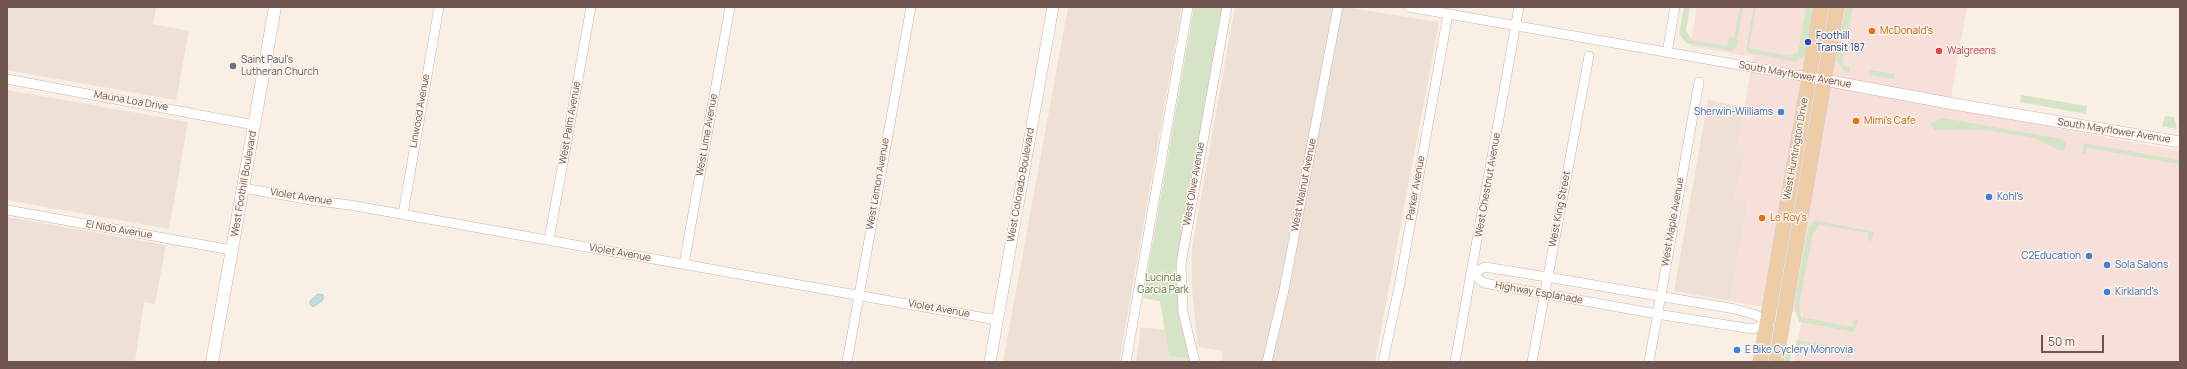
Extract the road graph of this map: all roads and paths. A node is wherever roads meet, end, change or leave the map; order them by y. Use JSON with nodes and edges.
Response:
{"nodes":[{"id":1,"x":276,"y":7,"type":"edge"},
{"id":2,"x":439,"y":7,"type":"edge"},
{"id":3,"x":591,"y":7,"type":"edge"},
{"id":4,"x":730,"y":7,"type":"edge"},
{"id":5,"x":911,"y":7,"type":"edge"},
{"id":6,"x":1053,"y":7,"type":"edge"},
{"id":7,"x":1188,"y":7,"type":"edge"},
{"id":8,"x":1227,"y":7,"type":"edge"},
{"id":9,"x":1338,"y":7,"type":"edge"},
{"id":10,"x":1409,"y":7,"type":"edge"},
{"id":11,"x":1520,"y":7,"type":"edge"},
{"id":12,"x":1675,"y":7,"type":"edge"},
{"id":13,"x":1821,"y":7,"type":"edge"},
{"id":14,"x":1837,"y":7,"type":"edge"},
{"id":15,"x":1448,"y":14,"type":"junction"},
{"id":16,"x":1516,"y":27,"type":"junction"},
{"id":17,"x":1667,"y":53,"type":"junction"},
{"id":18,"x":1589,"y":56,"type":"dead end"},
{"id":19,"x":1808,"y":77,"type":"junction"},
{"id":20,"x":7,"y":79,"type":"edge"},
{"id":21,"x":1824,"y":80,"type":"junction"},
{"id":22,"x":1699,"y":82,"type":"dead end"},
{"id":23,"x":254,"y":125,"type":"junction"},
{"id":24,"x":2180,"y":142,"type":"edge"},
{"id":25,"x":243,"y":188,"type":"junction"},
{"id":26,"x":7,"y":210,"type":"edge"},
{"id":27,"x":403,"y":214,"type":"junction"},
{"id":28,"x":549,"y":240,"type":"junction"},
{"id":29,"x":232,"y":250,"type":"junction"},
{"id":30,"x":684,"y":264,"type":"junction"},
{"id":31,"x":1472,"y":274,"type":"junction"},
{"id":32,"x":1547,"y":277,"type":"junction"},
{"id":33,"x":1544,"y":294,"type":"junction"},
{"id":34,"x":859,"y":295,"type":"junction"},
{"id":35,"x":1660,"y":297,"type":"junction"},
{"id":36,"x":1657,"y":314,"type":"junction"},
{"id":37,"x":997,"y":320,"type":"junction"},
{"id":38,"x":1767,"y":324,"type":"junction"},
{"id":39,"x":1783,"y":327,"type":"junction"},
{"id":40,"x":212,"y":362,"type":"edge"},
{"id":41,"x":847,"y":362,"type":"edge"},
{"id":42,"x":990,"y":362,"type":"edge"},
{"id":43,"x":1126,"y":362,"type":"edge"},
{"id":44,"x":1195,"y":362,"type":"edge"},
{"id":45,"x":1267,"y":362,"type":"edge"},
{"id":46,"x":1383,"y":362,"type":"edge"},
{"id":47,"x":1455,"y":362,"type":"edge"},
{"id":48,"x":1532,"y":362,"type":"edge"},
{"id":49,"x":1649,"y":362,"type":"edge"},
{"id":50,"x":1760,"y":362,"type":"edge"},
{"id":51,"x":1776,"y":362,"type":"edge"}],
"edges":[{"from":1,"to":23,"type":"main road","name":"West Foothill Boulevard"},
{"from":2,"to":27,"type":"street","name":"Linwood Avenue"},
{"from":3,"to":28,"type":"street","name":"West Palm Avenue"},
{"from":4,"to":30,"type":"street","name":"West Lime Avenue"},
{"from":5,"to":34,"type":"street","name":"West Lemon Avenue"},
{"from":6,"to":37,"type":"street","name":"West Colorado Boulevard"},
{"from":7,"to":43,"type":"street"},
{"from":8,"to":44,"type":"street","name":"West Olive Avenue"},
{"from":9,"to":45,"type":"street","name":"West Walnut Avenue"},
{"from":10,"to":15,"type":"street","name":"South Mayflower Avenue"},
{"from":11,"to":16,"type":"street","name":"West Chestnut Avenue"},
{"from":12,"to":17,"type":"street"},
{"from":13,"to":19,"type":"main road","name":"West Huntington Drive"},
{"from":14,"to":21,"type":"main road","name":"West Huntington Drive"},
{"from":15,"to":16,"type":"street","name":"South Mayflower Avenue"},
{"from":15,"to":46,"type":"street","name":"Parker Avenue"},
{"from":16,"to":17,"type":"street","name":"South Mayflower Avenue"},
{"from":16,"to":31,"type":"street","name":"West Chestnut Avenue"},
{"from":17,"to":19,"type":"street","name":"South Mayflower Avenue"},
{"from":18,"to":32,"type":"street","name":"West King Street"},
{"from":19,"to":21,"type":"street","name":"South Mayflower Avenue"},
{"from":19,"to":38,"type":"main road","name":"West Huntington Drive"},
{"from":20,"to":23,"type":"street","name":"Mauna Loa Drive"},
{"from":21,"to":24,"type":"street","name":"South Mayflower Avenue"},
{"from":21,"to":39,"type":"main road","name":"West Huntington Drive"},
{"from":22,"to":35,"type":"street","name":"West Maple Avenue"},
{"from":23,"to":25,"type":"main road","name":"West Foothill Boulevard"},
{"from":25,"to":27,"type":"street","name":"Violet Avenue"},
{"from":25,"to":29,"type":"main road","name":"West Foothill Boulevard"},
{"from":26,"to":29,"type":"street","name":"El Nido Avenue"},
{"from":27,"to":28,"type":"street","name":"Violet Avenue"},
{"from":28,"to":30,"type":"street","name":"Violet Avenue"},
{"from":29,"to":40,"type":"main road","name":"West Foothill Boulevard"},
{"from":30,"to":34,"type":"street","name":"Violet Avenue"},
{"from":31,"to":32,"type":"street","name":"Highway Esplanade"},
{"from":31,"to":33,"type":"street","name":"Highway Esplanade"},
{"from":31,"to":47,"type":"street","name":"West Chestnut Avenue"},
{"from":32,"to":33,"type":"street","name":"West King Street"},
{"from":32,"to":35,"type":"street","name":"Highway Esplanade"},
{"from":33,"to":36,"type":"street","name":"Highway Esplanade"},
{"from":33,"to":48,"type":"street","name":"West King Street"},
{"from":34,"to":37,"type":"street","name":"Violet Avenue"},
{"from":34,"to":41,"type":"street","name":"West Lemon Avenue"},
{"from":35,"to":36,"type":"street","name":"West Maple Avenue"},
{"from":35,"to":38,"type":"street","name":"Highway Esplanade"},
{"from":36,"to":38,"type":"street","name":"Highway Esplanade"},
{"from":36,"to":49,"type":"street","name":"West Maple Avenue"},
{"from":37,"to":42,"type":"street","name":"West Colorado Boulevard"},
{"from":38,"to":39,"type":"street","name":"Highway Esplanade"},
{"from":38,"to":50,"type":"main road","name":"West Huntington Drive"},
{"from":39,"to":51,"type":"main road","name":"West Huntington Drive"}]}
